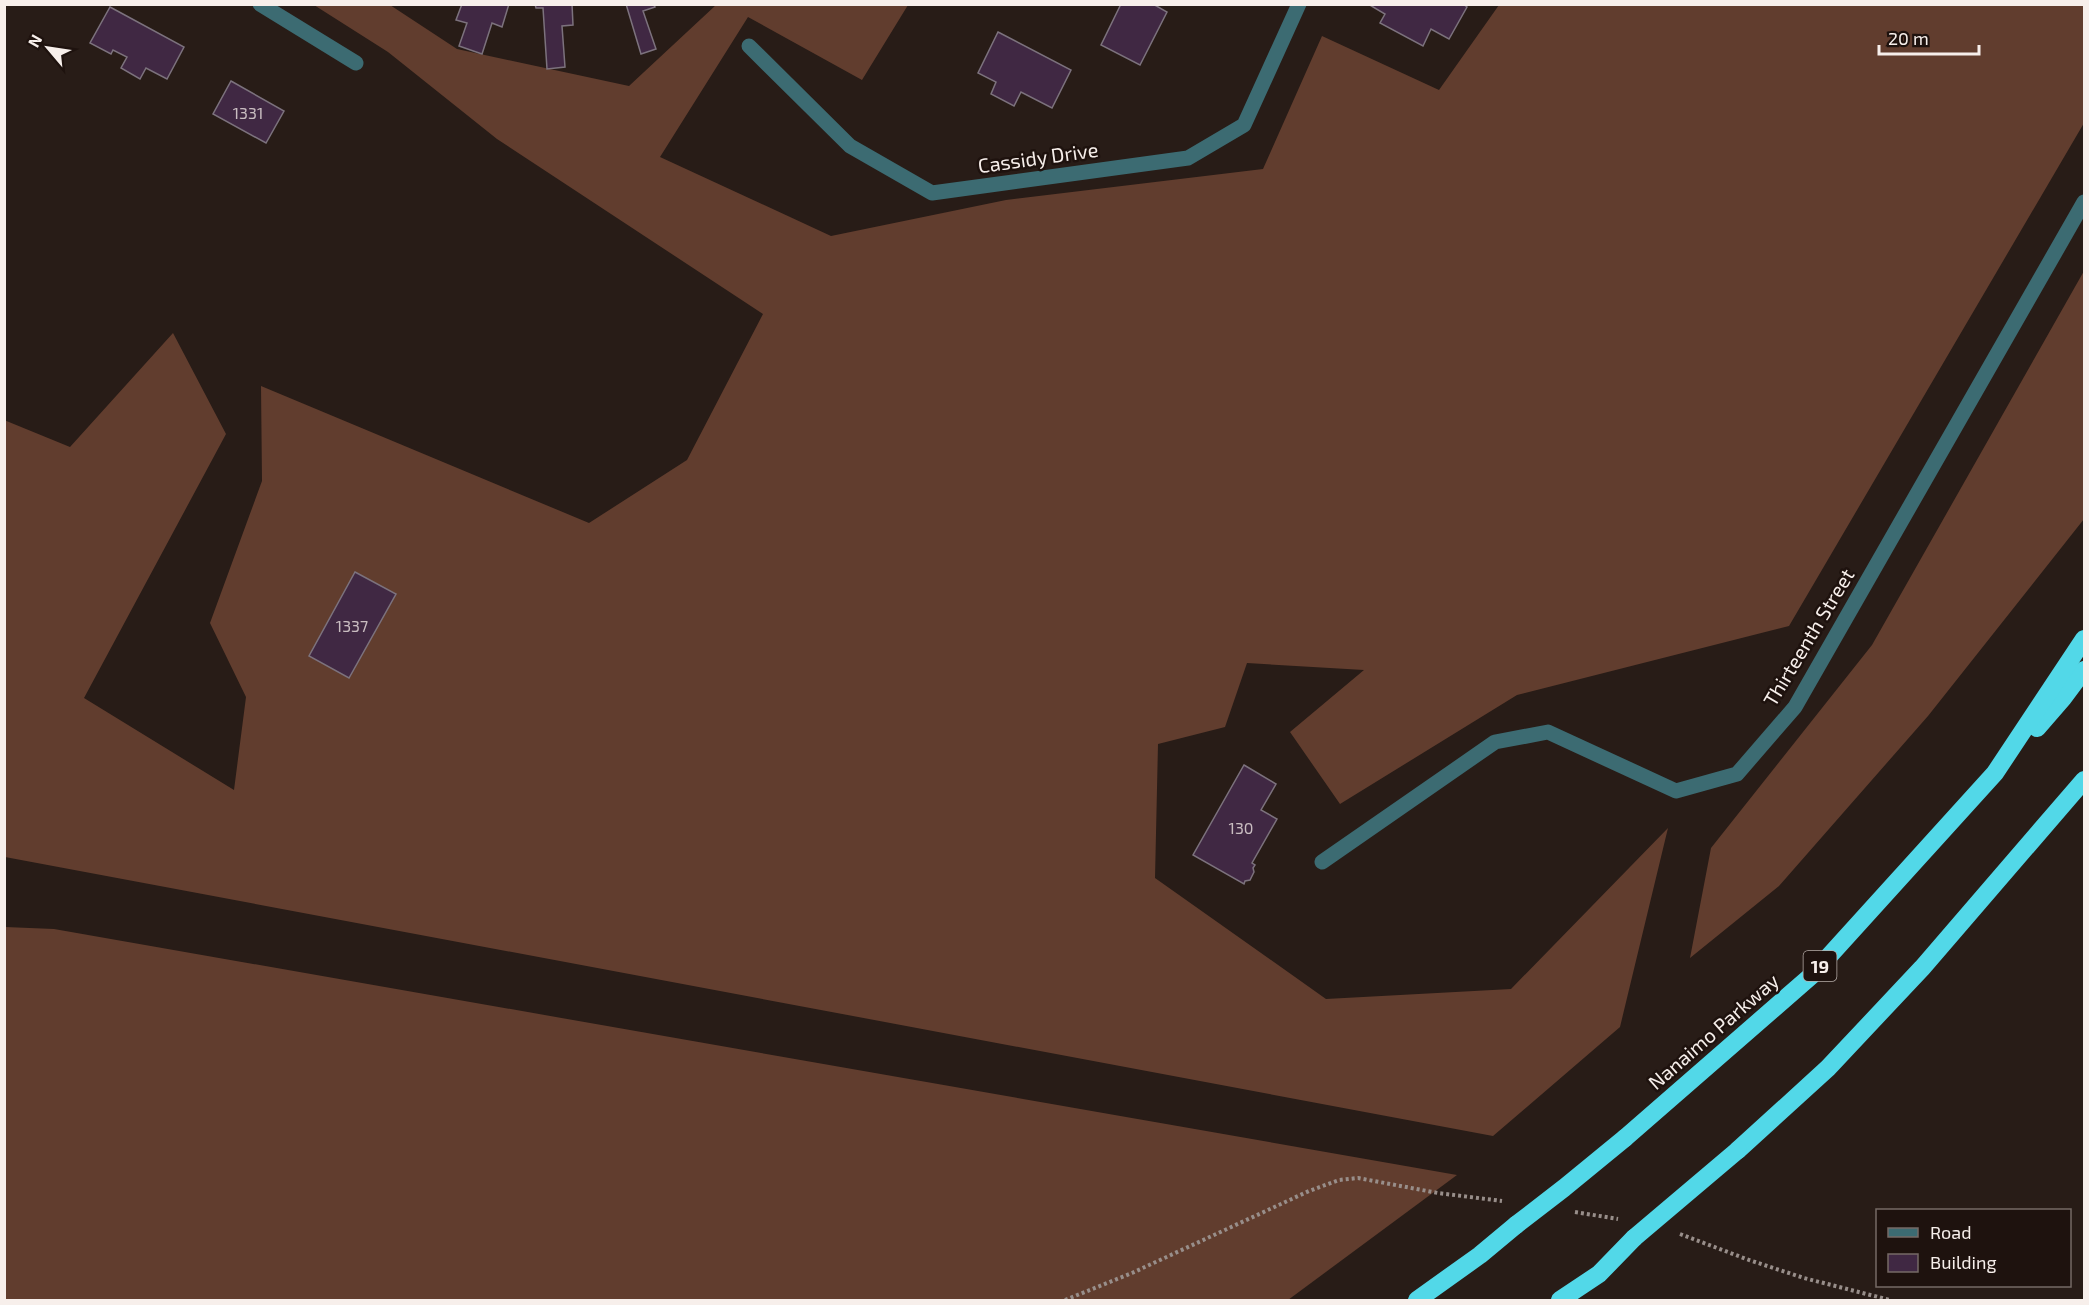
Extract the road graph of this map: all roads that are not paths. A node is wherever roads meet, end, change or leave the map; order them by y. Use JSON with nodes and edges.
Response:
{"nodes":[{"id":1,"x":260,"y":4,"type":"edge"},
{"id":2,"x":1299,"y":4,"type":"edge"},
{"id":3,"x":749,"y":46,"type":"dead end"},
{"id":4,"x":356,"y":63,"type":"dead end"},
{"id":5,"x":2085,"y":202,"type":"edge"},
{"id":6,"x":2085,"y":639,"type":"edge"},
{"id":7,"x":2085,"y":670,"type":"edge"},
{"id":8,"x":1995,"y":774,"type":"junction"},
{"id":9,"x":2085,"y":780,"type":"edge"},
{"id":10,"x":1322,"y":862,"type":"dead end"},
{"id":11,"x":1417,"y":1300,"type":"edge"},
{"id":12,"x":1560,"y":1300,"type":"edge"}],
"edges":[{"from":1,"to":4,"type":"street"},
{"from":2,"to":3,"type":"street","name":"Cassidy Drive"},
{"from":5,"to":10,"type":"street","name":"Thirteenth Street"},
{"from":6,"to":8,"type":"highway","name":"Nanaimo Parkway","number":"19"},
{"from":7,"to":8,"type":"highway"},
{"from":8,"to":11,"type":"highway","name":"Nanaimo Parkway","number":"19","bridge":true},
{"from":9,"to":12,"type":"highway","bridge":true}]}
